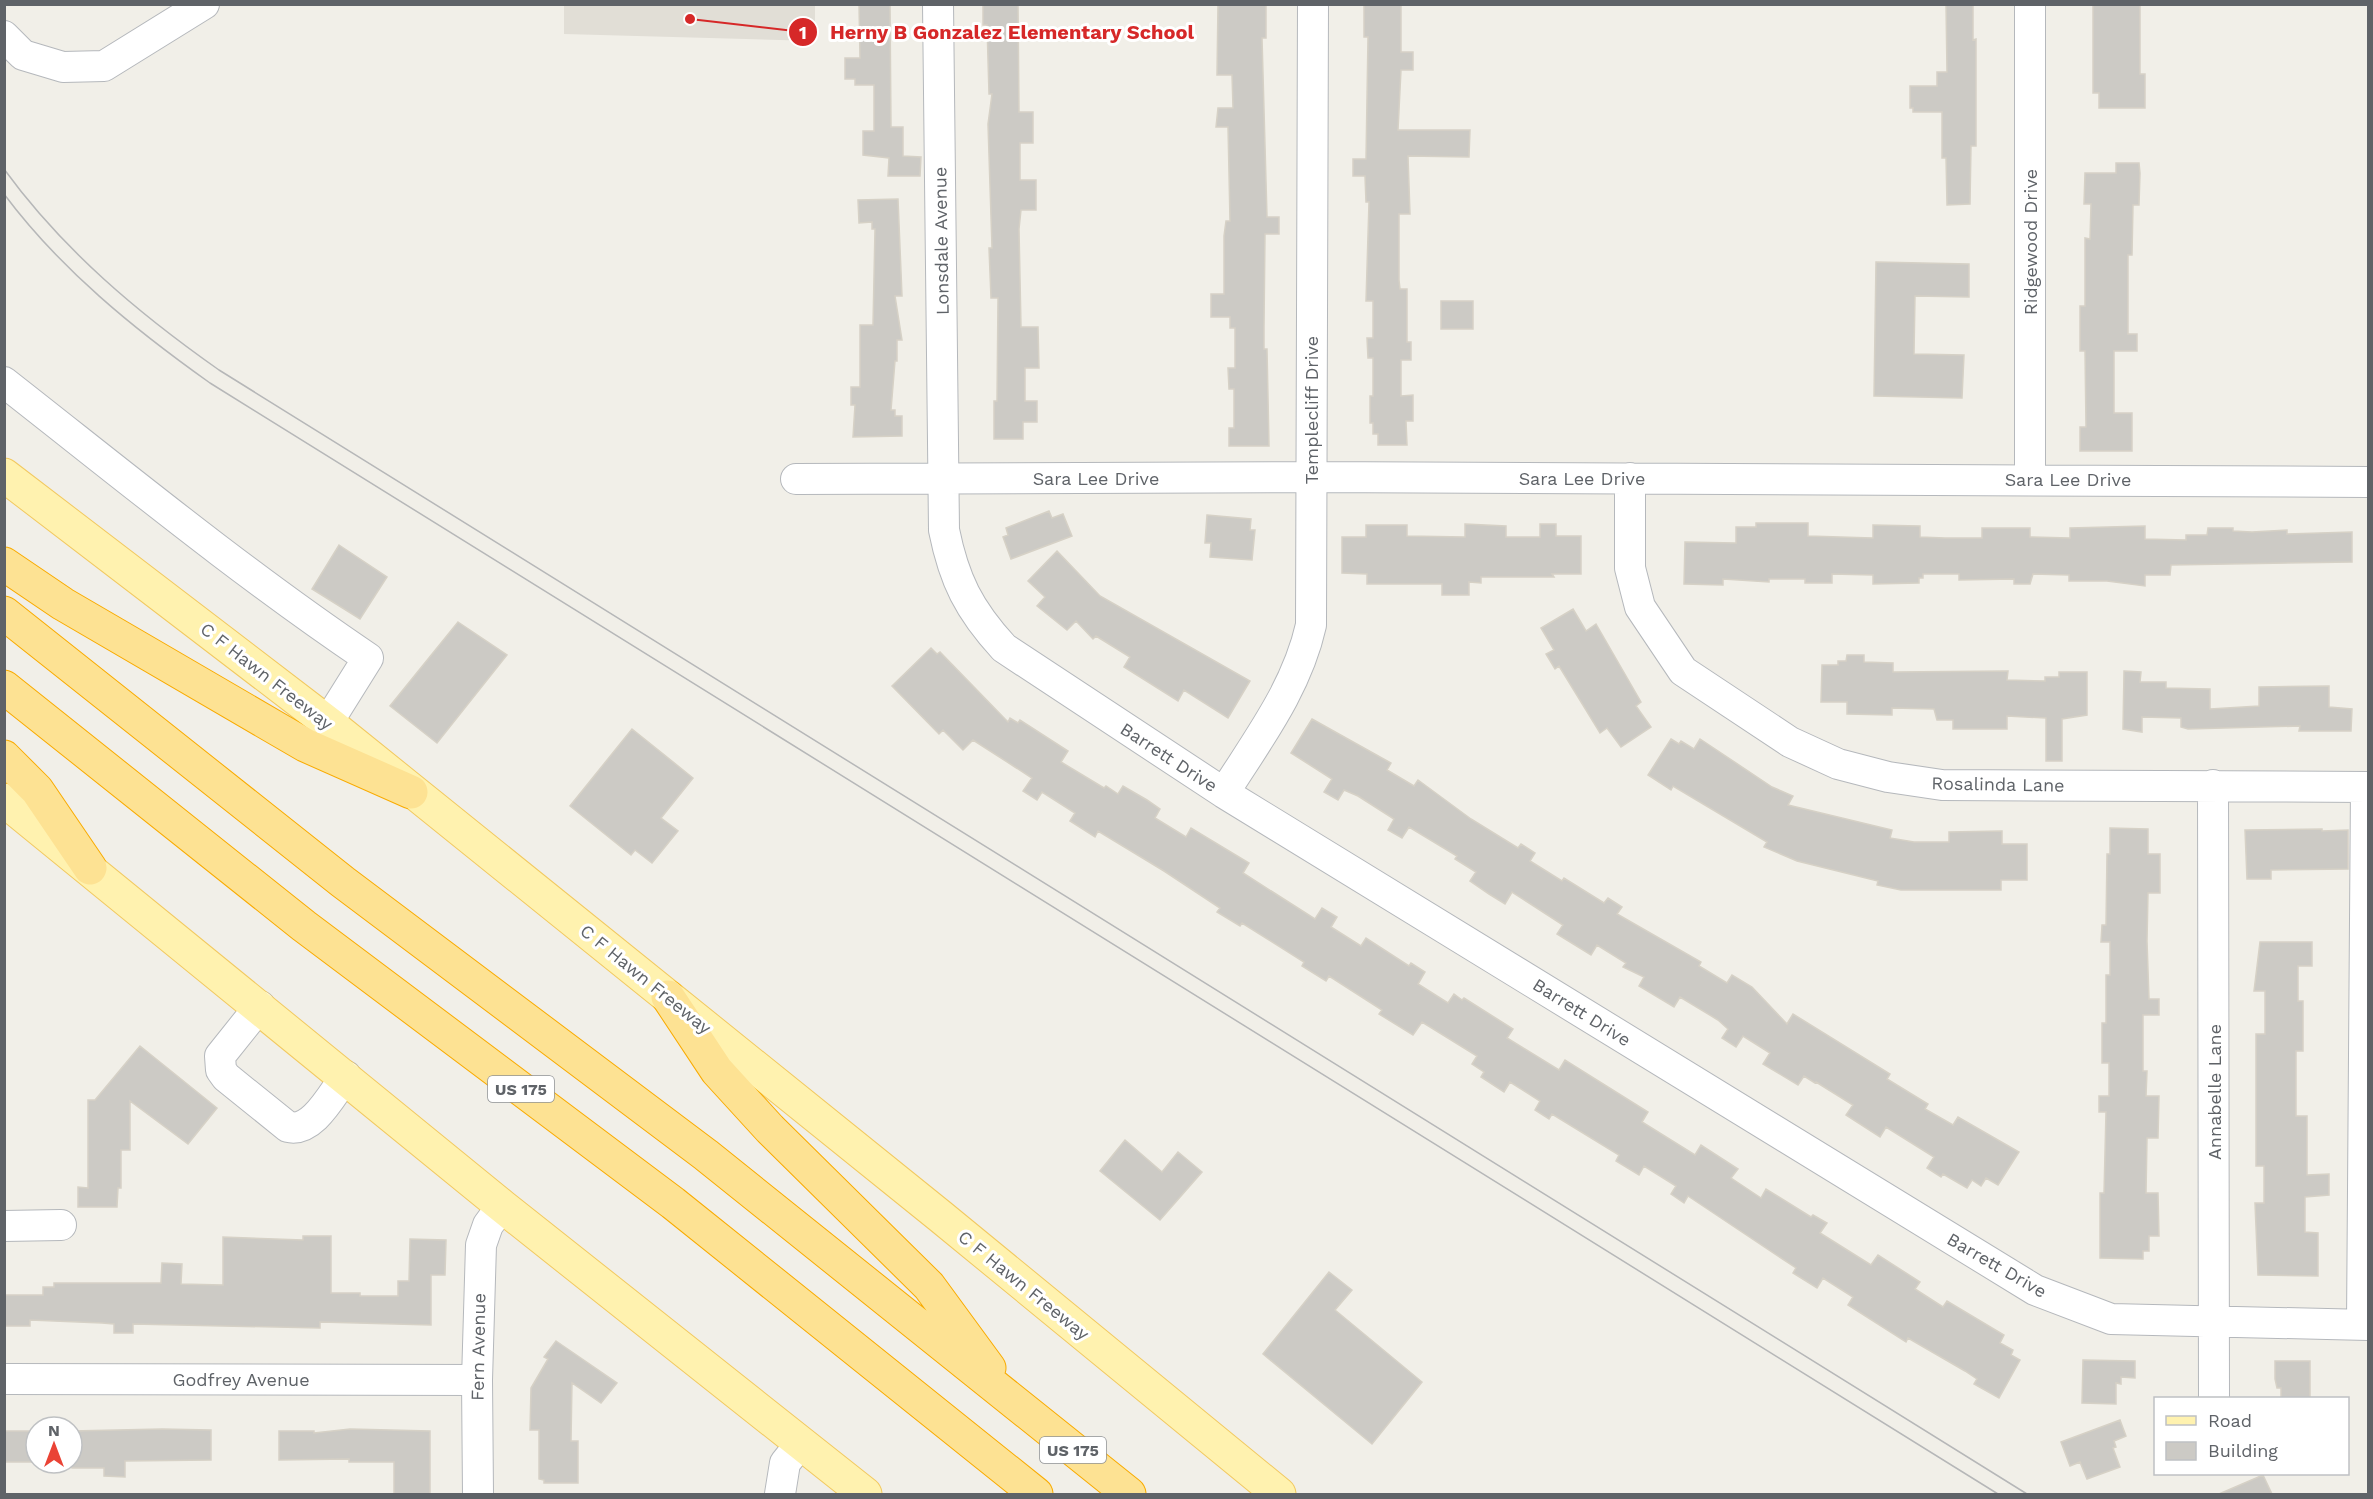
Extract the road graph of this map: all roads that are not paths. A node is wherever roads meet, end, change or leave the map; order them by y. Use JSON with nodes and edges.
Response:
{"nodes":[{"id":1,"x":204,"y":4,"type":"edge"},
{"id":2,"x":938,"y":4,"type":"edge"},
{"id":3,"x":1312,"y":4,"type":"edge"},
{"id":4,"x":2030,"y":4,"type":"edge"},
{"id":5,"x":4,"y":36,"type":"edge"},
{"id":6,"x":4,"y":382,"type":"edge"},
{"id":7,"x":4,"y":475,"type":"edge"},
{"id":8,"x":1311,"y":477,"type":"junction"},
{"id":9,"x":944,"y":478,"type":"junction"},
{"id":10,"x":1629,"y":478,"type":"junction"},
{"id":11,"x":796,"y":479,"type":"dead end"},
{"id":12,"x":2030,"y":479,"type":"junction"},
{"id":13,"x":2368,"y":482,"type":"edge"},
{"id":14,"x":4,"y":564,"type":"edge"},
{"id":15,"x":4,"y":613,"type":"edge"},
{"id":16,"x":4,"y":687,"type":"edge"},
{"id":17,"x":328,"y":723,"type":"junction"},
{"id":18,"x":4,"y":758,"type":"edge"},
{"id":19,"x":2212,"y":785,"type":"junction"},
{"id":20,"x":2367,"y":787,"type":"edge"},
{"id":21,"x":411,"y":792,"type":"junction"},
{"id":22,"x":1224,"y":793,"type":"junction"},
{"id":23,"x":4,"y":800,"type":"edge"},
{"id":24,"x":90,"y":868,"type":"junction"},
{"id":25,"x":668,"y":997,"type":"junction"},
{"id":26,"x":260,"y":1006,"type":"junction"},
{"id":27,"x":346,"y":1076,"type":"junction"},
{"id":28,"x":502,"y":1206,"type":"junction"},
{"id":29,"x":4,"y":1226,"type":"edge"},
{"id":30,"x":61,"y":1226,"type":"dead end"},
{"id":31,"x":2216,"y":1321,"type":"junction"},
{"id":32,"x":2365,"y":1324,"type":"edge"},
{"id":33,"x":4,"y":1379,"type":"edge"},
{"id":34,"x":477,"y":1380,"type":"junction"},
{"id":35,"x":2214,"y":1397,"type":"edge"},
{"id":36,"x":1017,"y":1405,"type":"junction"},
{"id":37,"x":801,"y":1443,"type":"junction"},
{"id":38,"x":478,"y":1494,"type":"edge"},
{"id":39,"x":780,"y":1494,"type":"edge"},
{"id":40,"x":865,"y":1494,"type":"edge"},
{"id":41,"x":1036,"y":1494,"type":"edge"},
{"id":42,"x":1129,"y":1494,"type":"edge"},
{"id":43,"x":1279,"y":1494,"type":"edge"}],
"edges":[{"from":1,"to":5,"type":"street"},
{"from":2,"to":9,"type":"street","name":"Lonsdale Avenue"},
{"from":3,"to":8,"type":"street","name":"Templecliff Drive"},
{"from":4,"to":12,"type":"street","name":"Ridgewood Drive"},
{"from":6,"to":17,"type":"street"},
{"from":7,"to":17,"type":"main road","name":"C F Hawn Freeway"},
{"from":8,"to":9,"type":"street","name":"Sara Lee Drive"},
{"from":8,"to":10,"type":"street","name":"Sara Lee Drive"},
{"from":8,"to":22,"type":"street","name":"Templecliff Drive"},
{"from":9,"to":11,"type":"street","name":"Sara Lee Drive"},
{"from":9,"to":22,"type":"street","name":"Barrett Drive"},
{"from":10,"to":12,"type":"street","name":"Sara Lee Drive"},
{"from":10,"to":19,"type":"street","name":"Rosalinda Lane"},
{"from":12,"to":13,"type":"street","name":"Sara Lee Drive"},
{"from":14,"to":21,"type":"highway"},
{"from":15,"to":36,"type":"highway","number":"US 175"},
{"from":16,"to":41,"type":"highway","number":"US 175"},
{"from":17,"to":21,"type":"main road","name":"C F Hawn Freeway"},
{"from":18,"to":24,"type":"highway"},
{"from":19,"to":20,"type":"street","name":"Rosalinda Lane"},
{"from":19,"to":31,"type":"street","name":"Annabelle Lane"},
{"from":20,"to":32,"type":"street"},
{"from":21,"to":25,"type":"main road","name":"C F Hawn Freeway"},
{"from":22,"to":31,"type":"street","name":"Barrett Drive"},
{"from":23,"to":24,"type":"main road"},
{"from":24,"to":26,"type":"main road"},
{"from":25,"to":36,"type":"highway"},
{"from":25,"to":43,"type":"main road","name":"C F Hawn Freeway"},
{"from":26,"to":27,"type":"main road"},
{"from":26,"to":27,"type":"street"},
{"from":27,"to":28,"type":"main road"},
{"from":28,"to":34,"type":"street","name":"Fern Avenue"},
{"from":28,"to":37,"type":"main road"},
{"from":29,"to":30,"type":"street"},
{"from":31,"to":32,"type":"street","name":"Barrett Drive"},
{"from":31,"to":35,"type":"street","name":"Annabelle Lane"},
{"from":33,"to":34,"type":"street","name":"Godfrey Avenue"},
{"from":34,"to":38,"type":"street","name":"Fern Avenue"},
{"from":36,"to":42,"type":"highway","number":"US 175"},
{"from":37,"to":39,"type":"street"},
{"from":37,"to":40,"type":"main road"}]}
